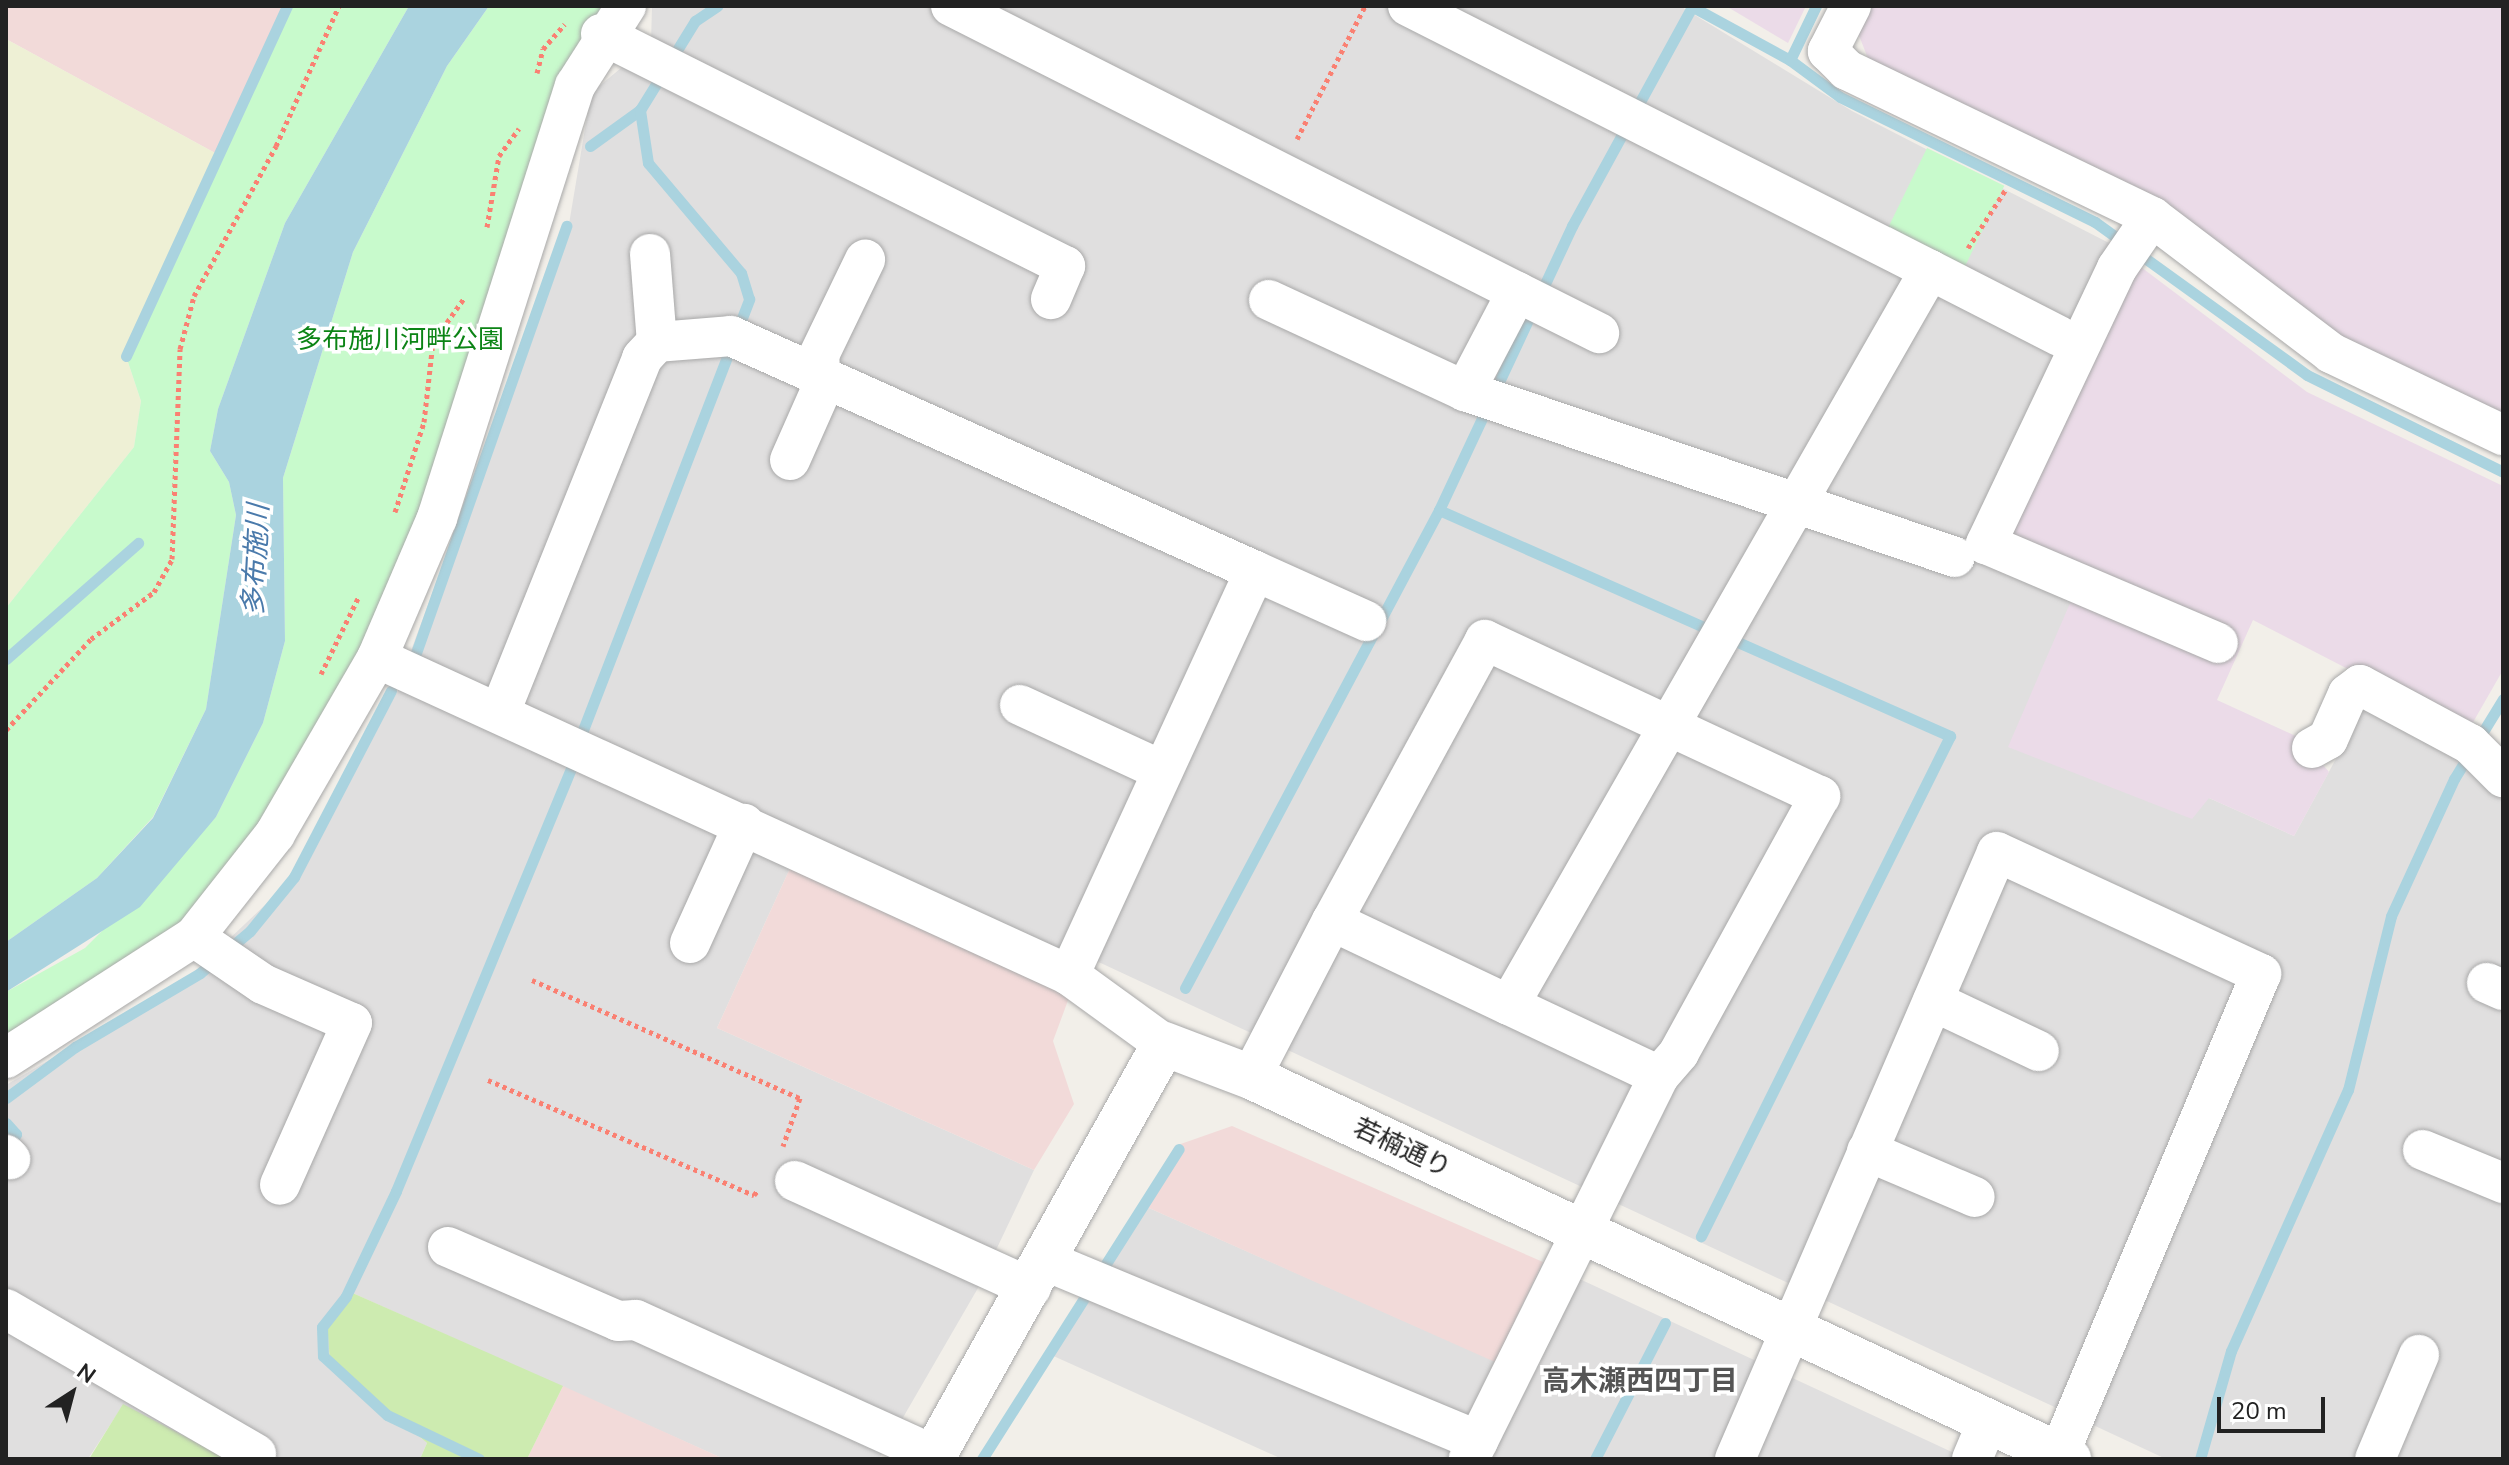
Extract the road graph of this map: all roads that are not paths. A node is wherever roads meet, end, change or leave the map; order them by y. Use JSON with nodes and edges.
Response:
{"nodes":[{"id":1,"x":951,"y":6,"type":"edge"},
{"id":2,"x":1408,"y":6,"type":"edge"},
{"id":3,"x":1851,"y":6,"type":"edge"},
{"id":4,"x":599,"y":19,"type":"edge"},
{"id":5,"x":2146,"y":225,"type":"junction"},
{"id":6,"x":650,"y":254,"type":"dead end"},
{"id":7,"x":865,"y":260,"type":"dead end"},
{"id":8,"x":1939,"y":275,"type":"junction"},
{"id":9,"x":1530,"y":298,"type":"junction"},
{"id":10,"x":1051,"y":299,"type":"dead end"},
{"id":11,"x":1269,"y":300,"type":"dead end"},
{"id":12,"x":1599,"y":333,"type":"dead end"},
{"id":13,"x":2059,"y":336,"type":"dead end"},
{"id":14,"x":657,"y":342,"type":"junction"},
{"id":15,"x":820,"y":376,"type":"junction"},
{"id":16,"x":1481,"y":397,"type":"junction"},
{"id":17,"x":2503,"y":435,"type":"edge"},
{"id":18,"x":790,"y":460,"type":"dead end"},
{"id":19,"x":1795,"y":503,"type":"junction"},
{"id":20,"x":1955,"y":557,"type":"dead end"},
{"id":21,"x":1255,"y":571,"type":"junction"},
{"id":22,"x":1366,"y":621,"type":"dead end"},
{"id":23,"x":2218,"y":643,"type":"dead end"},
{"id":24,"x":377,"y":658,"type":"junction"},
{"id":25,"x":1020,"y":705,"type":"dead end"},
{"id":26,"x":500,"y":712,"type":"junction"},
{"id":27,"x":1667,"y":728,"type":"junction"},
{"id":28,"x":2312,"y":748,"type":"dead end"},
{"id":29,"x":2486,"y":759,"type":"edge"},
{"id":30,"x":1163,"y":771,"type":"junction"},
{"id":31,"x":744,"y":824,"type":"junction"},
{"id":32,"x":1332,"y":921,"type":"junction"},
{"id":33,"x":690,"y":943,"type":"dead end"},
{"id":34,"x":213,"y":950,"type":"junction"},
{"id":35,"x":1069,"y":975,"type":"junction"},
{"id":36,"x":1933,"y":1001,"type":"junction"},
{"id":37,"x":1509,"y":1005,"type":"junction"},
{"id":38,"x":1164,"y":1044,"type":"junction"},
{"id":39,"x":2039,"y":1051,"type":"dead end"},
{"id":40,"x":6,"y":1058,"type":"edge"},
{"id":41,"x":1659,"y":1076,"type":"junction"},
{"id":42,"x":1251,"y":1077,"type":"junction"},
{"id":43,"x":2423,"y":1150,"type":"dead end"},
{"id":44,"x":1867,"y":1151,"type":"junction"},
{"id":45,"x":784,"y":1177,"type":"road end"},
{"id":46,"x":2503,"y":1183,"type":"edge"},
{"id":47,"x":280,"y":1185,"type":"dead end"},
{"id":48,"x":1975,"y":1197,"type":"dead end"},
{"id":49,"x":1578,"y":1230,"type":"junction"},
{"id":50,"x":448,"y":1247,"type":"dead end"},
{"id":51,"x":1065,"y":1277,"type":"junction"},
{"id":52,"x":6,"y":1309,"type":"edge"},
{"id":53,"x":1790,"y":1329,"type":"junction"},
{"id":54,"x":2419,"y":1355,"type":"dead end"},
{"id":55,"x":1980,"y":1440,"type":"edge"},
{"id":56,"x":1474,"y":1450,"type":"edge"},
{"id":57,"x":256,"y":1454,"type":"dead end"},
{"id":58,"x":933,"y":1457,"type":"edge"},
{"id":59,"x":2064,"y":1457,"type":"edge"},
{"id":60,"x":1735,"y":1459,"type":"edge"},
{"id":61,"x":2375,"y":1459,"type":"edge"}],
"edges":[{"from":1,"to":9,"type":"street"},
{"from":2,"to":8,"type":"street"},
{"from":3,"to":5,"type":"street"},
{"from":4,"to":10,"type":"street"},
{"from":4,"to":24,"type":"street"},
{"from":5,"to":17,"type":"street"},
{"from":5,"to":23,"type":"street"},
{"from":6,"to":14,"type":"street"},
{"from":7,"to":15,"type":"street"},
{"from":8,"to":13,"type":"street"},
{"from":8,"to":19,"type":"street"},
{"from":9,"to":12,"type":"street"},
{"from":9,"to":16,"type":"street"},
{"from":11,"to":16,"type":"street"},
{"from":14,"to":15,"type":"street"},
{"from":14,"to":26,"type":"street"},
{"from":15,"to":18,"type":"street"},
{"from":15,"to":21,"type":"street"},
{"from":16,"to":19,"type":"street"},
{"from":19,"to":20,"type":"street"},
{"from":19,"to":27,"type":"street"},
{"from":21,"to":22,"type":"street"},
{"from":21,"to":30,"type":"street"},
{"from":24,"to":26,"type":"street"},
{"from":24,"to":34,"type":"street"},
{"from":25,"to":30,"type":"street"},
{"from":26,"to":31,"type":"street"},
{"from":27,"to":32,"type":"street"},
{"from":27,"to":37,"type":"street"},
{"from":27,"to":41,"type":"street"},
{"from":28,"to":29,"type":"street"},
{"from":30,"to":35,"type":"street"},
{"from":31,"to":33,"type":"street"},
{"from":31,"to":35,"type":"street"},
{"from":32,"to":37,"type":"street"},
{"from":32,"to":42,"type":"street"},
{"from":34,"to":40,"type":"street"},
{"from":34,"to":47,"type":"street"},
{"from":35,"to":38,"type":"street"},
{"from":36,"to":39,"type":"street"},
{"from":36,"to":44,"type":"street"},
{"from":36,"to":59,"type":"street"},
{"from":37,"to":41,"type":"street"},
{"from":38,"to":42,"type":"street","name":"若楠通り"},
{"from":38,"to":51,"type":"street"},
{"from":41,"to":49,"type":"street"},
{"from":42,"to":49,"type":"street","name":"若楠通り"},
{"from":43,"to":46,"type":"street"},
{"from":44,"to":48,"type":"street"},
{"from":44,"to":53,"type":"street"},
{"from":45,"to":51,"type":"street"},
{"from":49,"to":53,"type":"street","name":"若楠通り"},
{"from":49,"to":56,"type":"street"},
{"from":50,"to":58,"type":"street"},
{"from":51,"to":56,"type":"street"},
{"from":51,"to":58,"type":"street"},
{"from":52,"to":57,"type":"street"},
{"from":53,"to":55,"type":"street","name":"若楠通り"},
{"from":53,"to":60,"type":"street"},
{"from":54,"to":61,"type":"street"},
{"from":55,"to":59,"type":"street","name":"若楠通り"}]}
